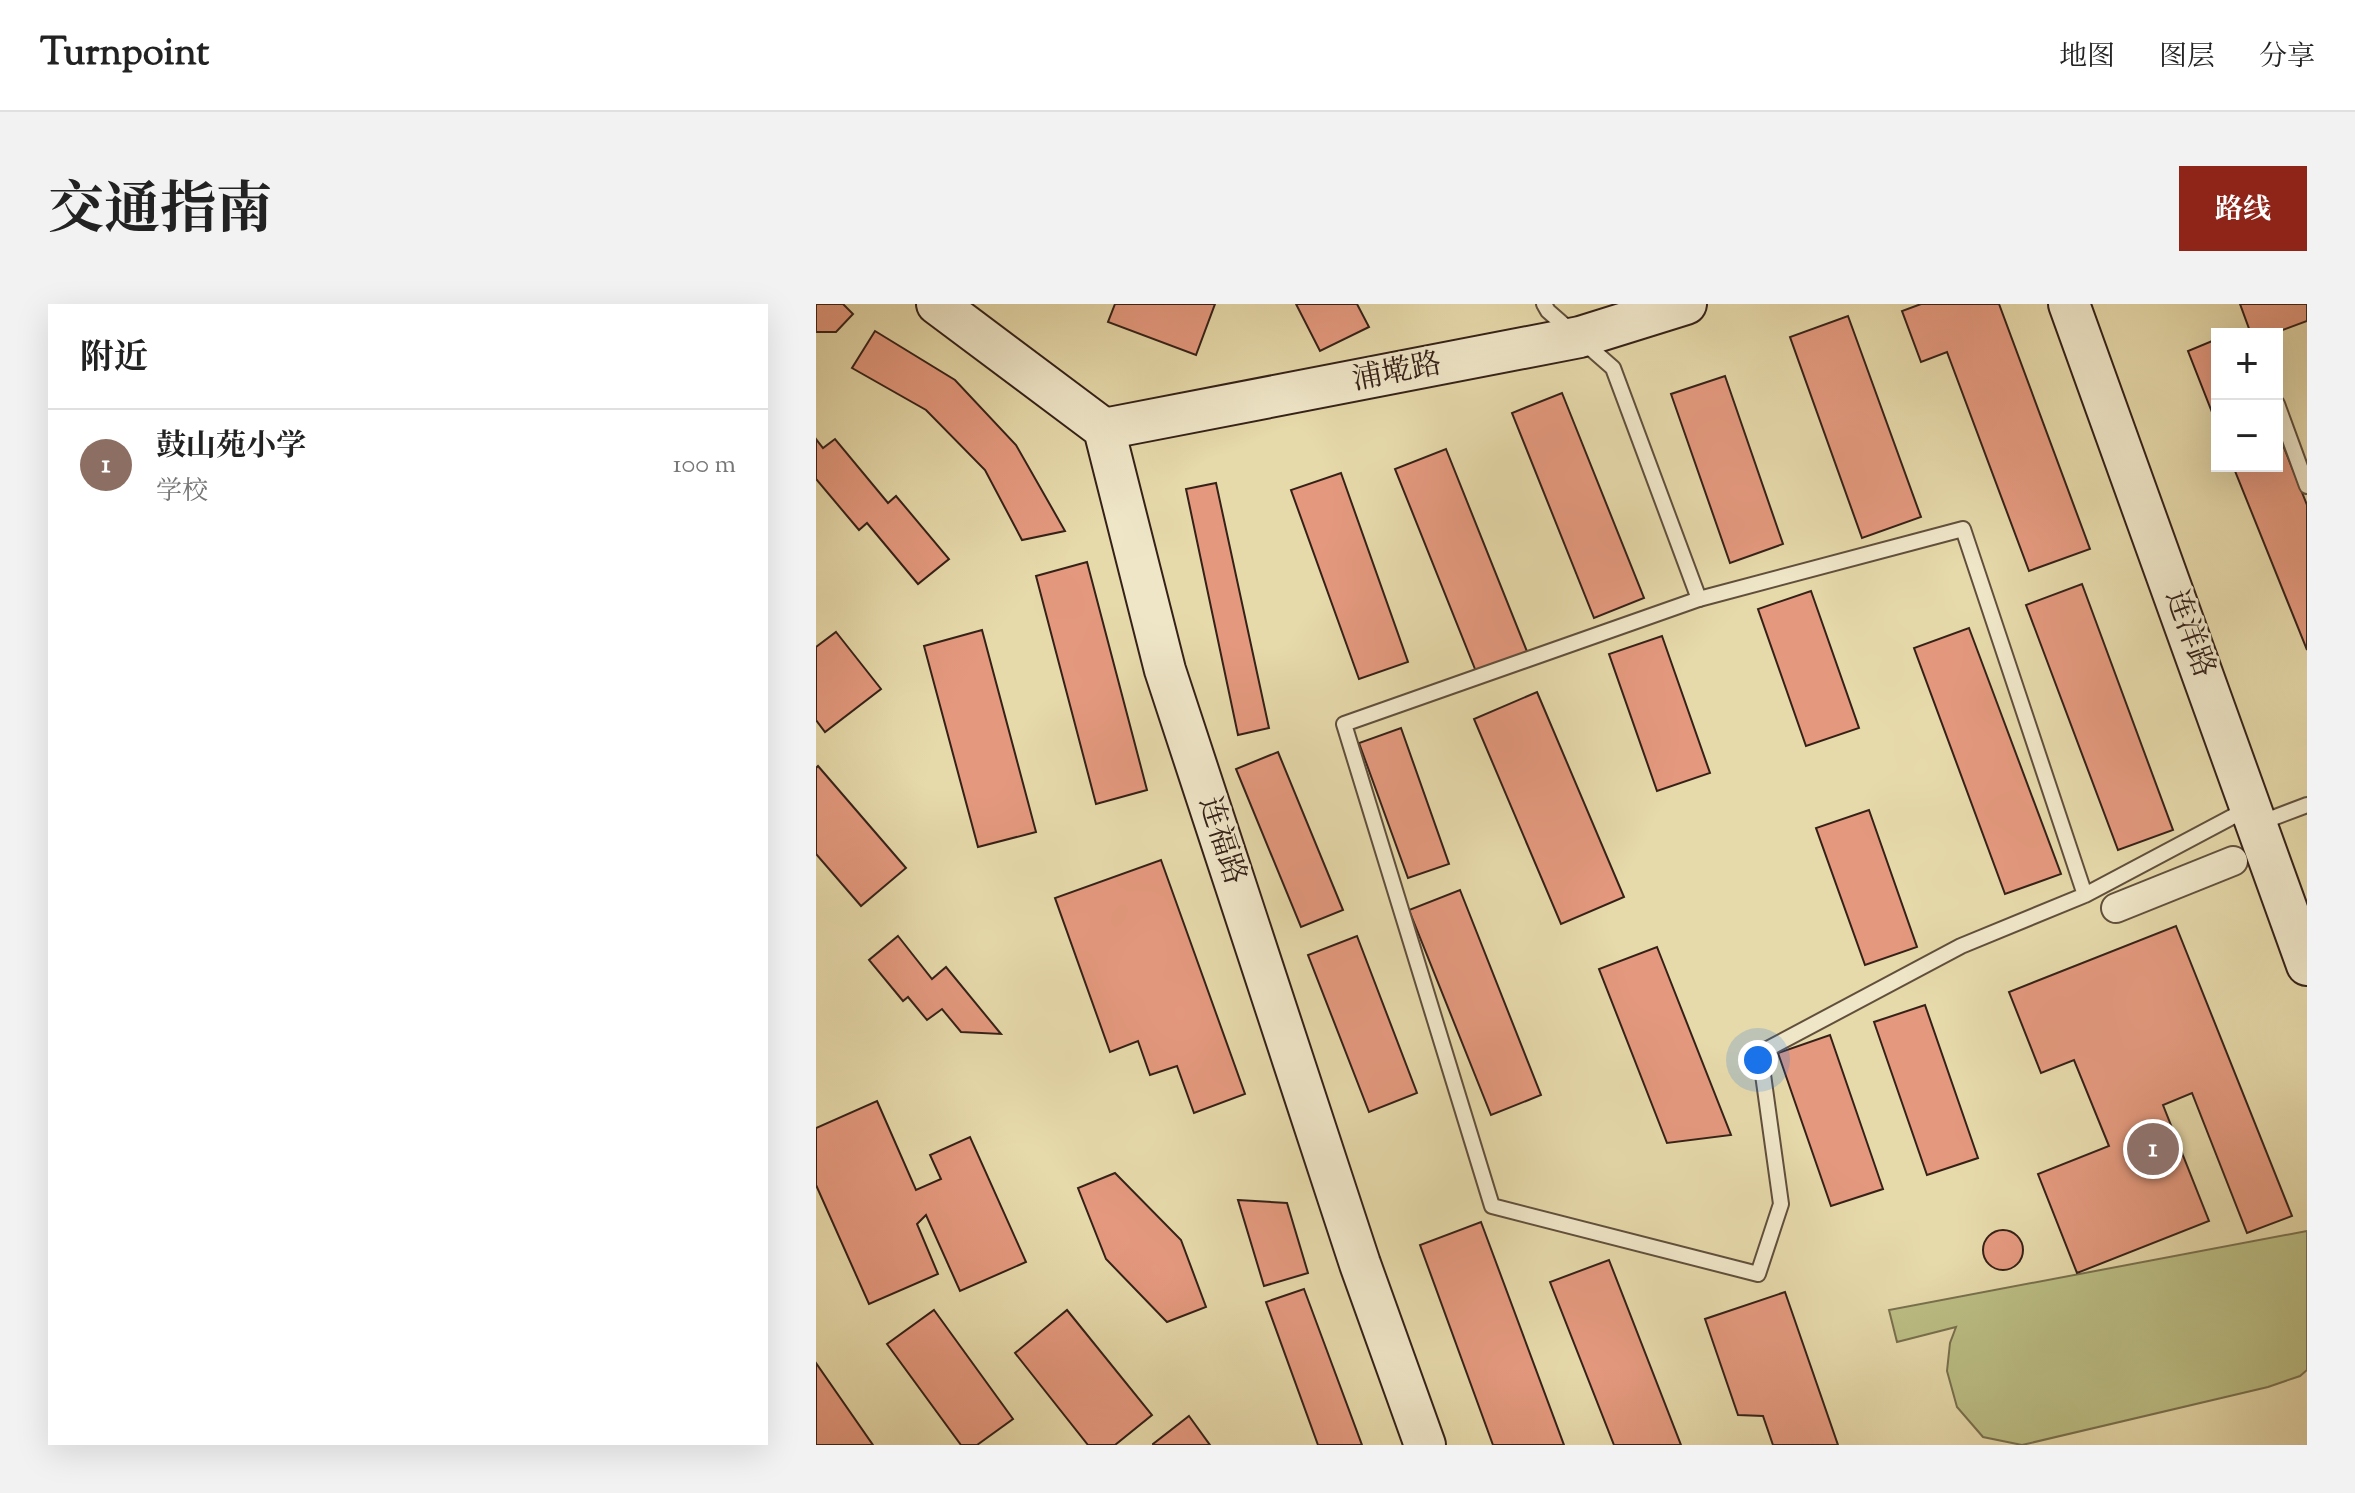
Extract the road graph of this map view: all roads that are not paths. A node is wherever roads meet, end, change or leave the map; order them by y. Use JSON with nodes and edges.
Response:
{"nodes":[{"id":1,"x":937,"y":304,"type":"edge"},
{"id":2,"x":1544,"y":304,"type":"edge"},
{"id":3,"x":1686,"y":304,"type":"edge"},
{"id":4,"x":2069,"y":304,"type":"edge"},
{"id":5,"x":1580,"y":337,"type":"junction"},
{"id":6,"x":2283,"y":420,"type":"edge"},
{"id":7,"x":1104,"y":429,"type":"junction"},
{"id":8,"x":2307,"y":486,"type":"edge"},
{"id":9,"x":1699,"y":599,"type":"junction"},
{"id":10,"x":2307,"y":805,"type":"edge"},
{"id":11,"x":2254,"y":816,"type":"junction"},
{"id":12,"x":2233,"y":861,"type":"dead end"},
{"id":13,"x":2085,"y":895,"type":"junction"},
{"id":14,"x":2116,"y":908,"type":"dead end"},
{"id":15,"x":2307,"y":965,"type":"edge"},
{"id":16,"x":1425,"y":1445,"type":"edge"}],
"edges":[{"from":1,"to":7,"type":"street"},
{"from":2,"to":5,"type":"lane"},
{"from":3,"to":5,"type":"street","name":"浦墘路"},
{"from":4,"to":11,"type":"street","name":"连洋路"},
{"from":5,"to":7,"type":"street","name":"浦墘路"},
{"from":5,"to":9,"type":"lane"},
{"from":6,"to":8,"type":"lane"},
{"from":7,"to":16,"type":"street","name":"连福路"},
{"from":9,"to":13,"type":"lane"},
{"from":9,"to":13,"type":"lane"},
{"from":10,"to":11,"type":"lane"},
{"from":11,"to":13,"type":"lane"},
{"from":11,"to":15,"type":"street","name":"连洋路"},
{"from":12,"to":14,"type":"street"}]}
